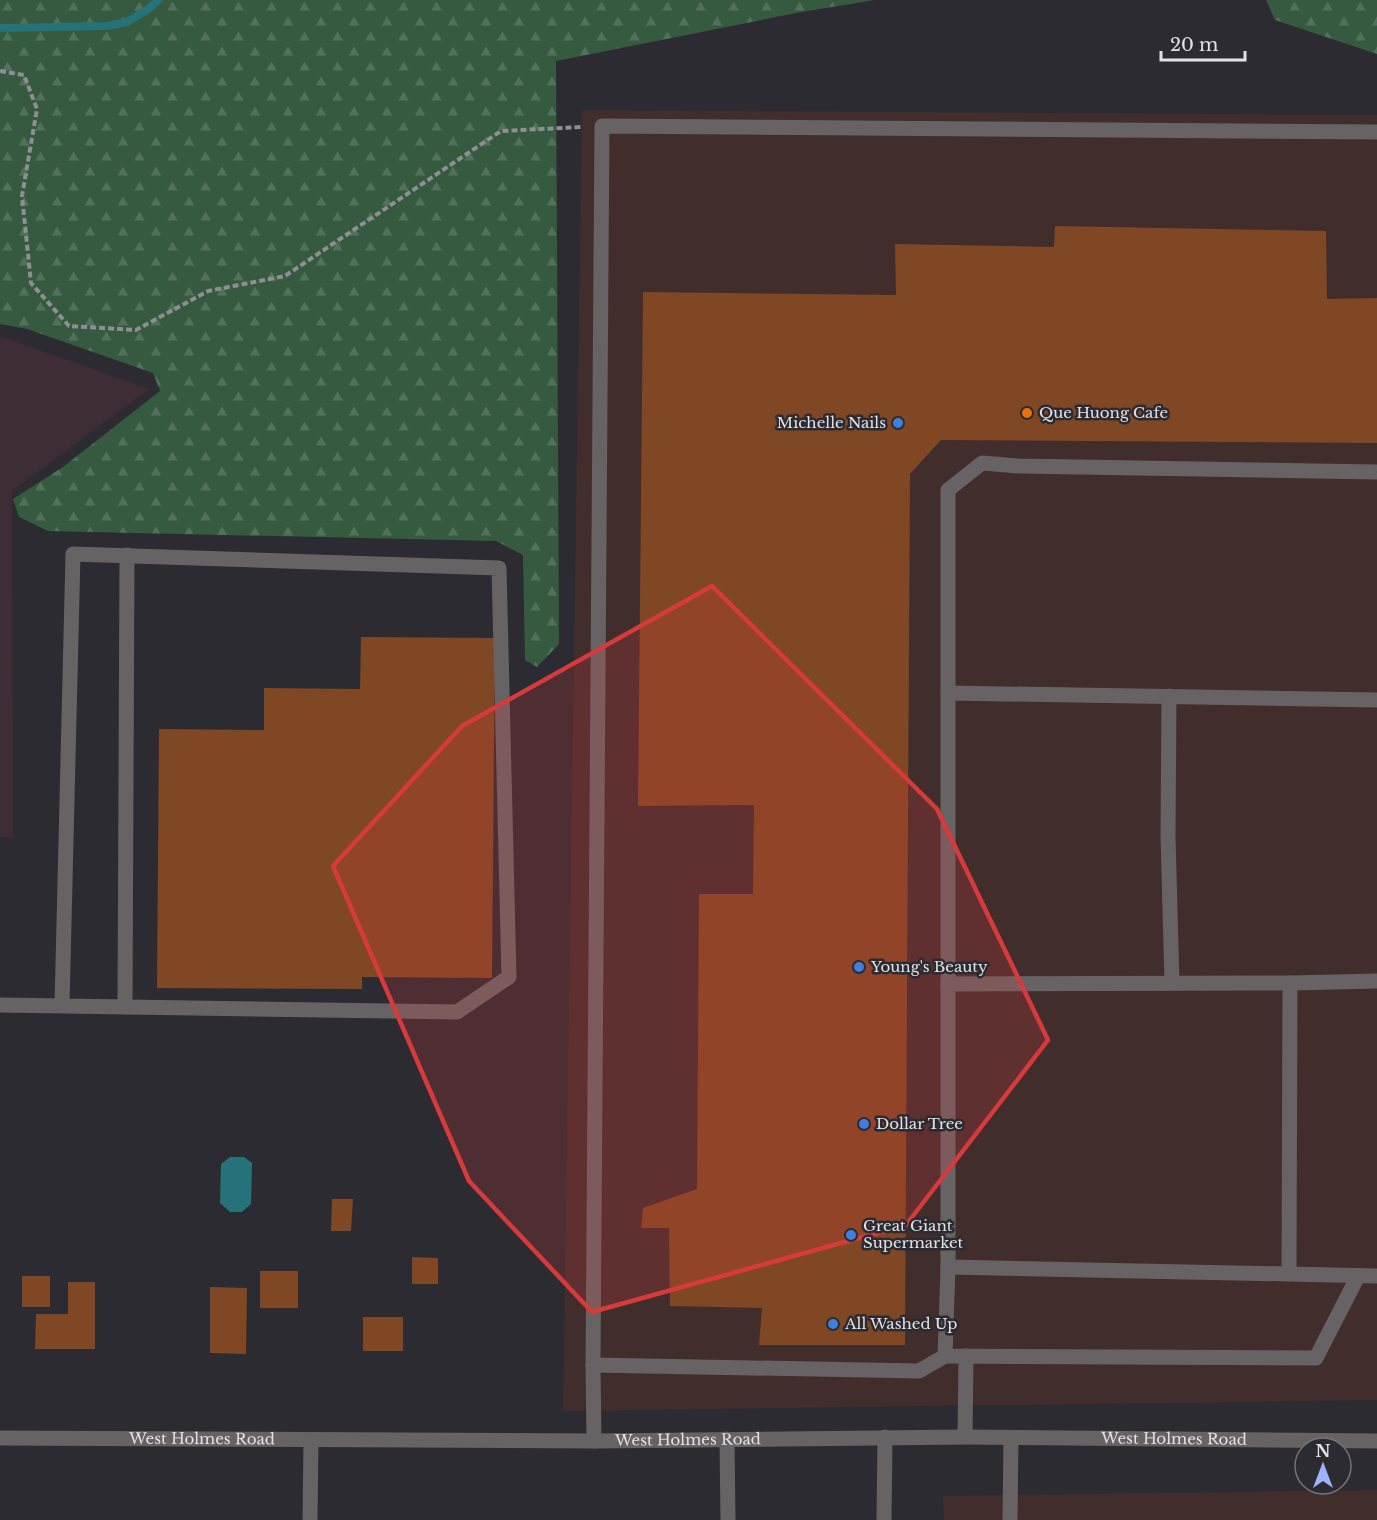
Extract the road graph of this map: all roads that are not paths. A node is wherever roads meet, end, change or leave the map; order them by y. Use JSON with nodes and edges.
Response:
{"nodes":[{"id":1,"x":1377,"y":132,"type":"edge"},
{"id":2,"x":1377,"y":472,"type":"edge"},
{"id":3,"x":127,"y":555,"type":"junction"},
{"id":4,"x":948,"y":693,"type":"junction"},
{"id":5,"x":1169,"y":696,"type":"junction"},
{"id":6,"x":1377,"y":700,"type":"edge"},
{"id":7,"x":1377,"y":981,"type":"edge"},
{"id":8,"x":1172,"y":983,"type":"junction"},
{"id":9,"x":1290,"y":983,"type":"junction"},
{"id":10,"x":948,"y":984,"type":"junction"},
{"id":11,"x":0,"y":1005,"type":"edge"},
{"id":12,"x":62,"y":1005,"type":"junction"},
{"id":13,"x":125,"y":1007,"type":"junction"},
{"id":14,"x":948,"y":1267,"type":"junction"},
{"id":15,"x":1289,"y":1274,"type":"junction"},
{"id":16,"x":1358,"y":1276,"type":"junction"},
{"id":17,"x":1377,"y":1276,"type":"edge"},
{"id":18,"x":945,"y":1356,"type":"junction"},
{"id":19,"x":966,"y":1356,"type":"junction"},
{"id":20,"x":593,"y":1365,"type":"junction"},
{"id":21,"x":885,"y":1437,"type":"junction"},
{"id":22,"x":964,"y":1437,"type":"junction"},
{"id":23,"x":0,"y":1438,"type":"edge"},
{"id":24,"x":1011,"y":1438,"type":"junction"},
{"id":25,"x":727,"y":1439,"type":"junction"},
{"id":26,"x":310,"y":1440,"type":"junction"},
{"id":27,"x":594,"y":1441,"type":"junction"},
{"id":28,"x":1377,"y":1441,"type":"edge"},
{"id":29,"x":310,"y":1520,"type":"edge"},
{"id":30,"x":728,"y":1520,"type":"edge"},
{"id":31,"x":884,"y":1520,"type":"edge"},
{"id":32,"x":1010,"y":1520,"type":"edge"}],
"edges":[{"from":1,"to":20,"type":"street"},
{"from":2,"to":4,"type":"street"},
{"from":3,"to":12,"type":"street"},
{"from":3,"to":13,"type":"street"},
{"from":3,"to":13,"type":"street"},
{"from":4,"to":5,"type":"street"},
{"from":4,"to":10,"type":"street"},
{"from":5,"to":6,"type":"street"},
{"from":5,"to":8,"type":"street"},
{"from":7,"to":9,"type":"street"},
{"from":8,"to":9,"type":"street"},
{"from":8,"to":10,"type":"street"},
{"from":9,"to":15,"type":"street"},
{"from":10,"to":14,"type":"street"},
{"from":11,"to":12,"type":"street"},
{"from":12,"to":13,"type":"street"},
{"from":14,"to":15,"type":"street"},
{"from":14,"to":18,"type":"street"},
{"from":15,"to":16,"type":"street"},
{"from":16,"to":17,"type":"street"},
{"from":16,"to":19,"type":"street"},
{"from":18,"to":19,"type":"street"},
{"from":18,"to":20,"type":"street"},
{"from":19,"to":22,"type":"street"},
{"from":20,"to":27,"type":"street"},
{"from":21,"to":22,"type":"street","name":"West Holmes Road"},
{"from":21,"to":25,"type":"street","name":"West Holmes Road"},
{"from":21,"to":31,"type":"street"},
{"from":22,"to":24,"type":"street","name":"West Holmes Road"},
{"from":23,"to":26,"type":"street","name":"West Holmes Road"},
{"from":24,"to":28,"type":"street","name":"West Holmes Road"},
{"from":24,"to":32,"type":"street"},
{"from":25,"to":27,"type":"street","name":"West Holmes Road"},
{"from":25,"to":30,"type":"street"},
{"from":26,"to":27,"type":"street","name":"West Holmes Road"},
{"from":26,"to":29,"type":"street"}]}
